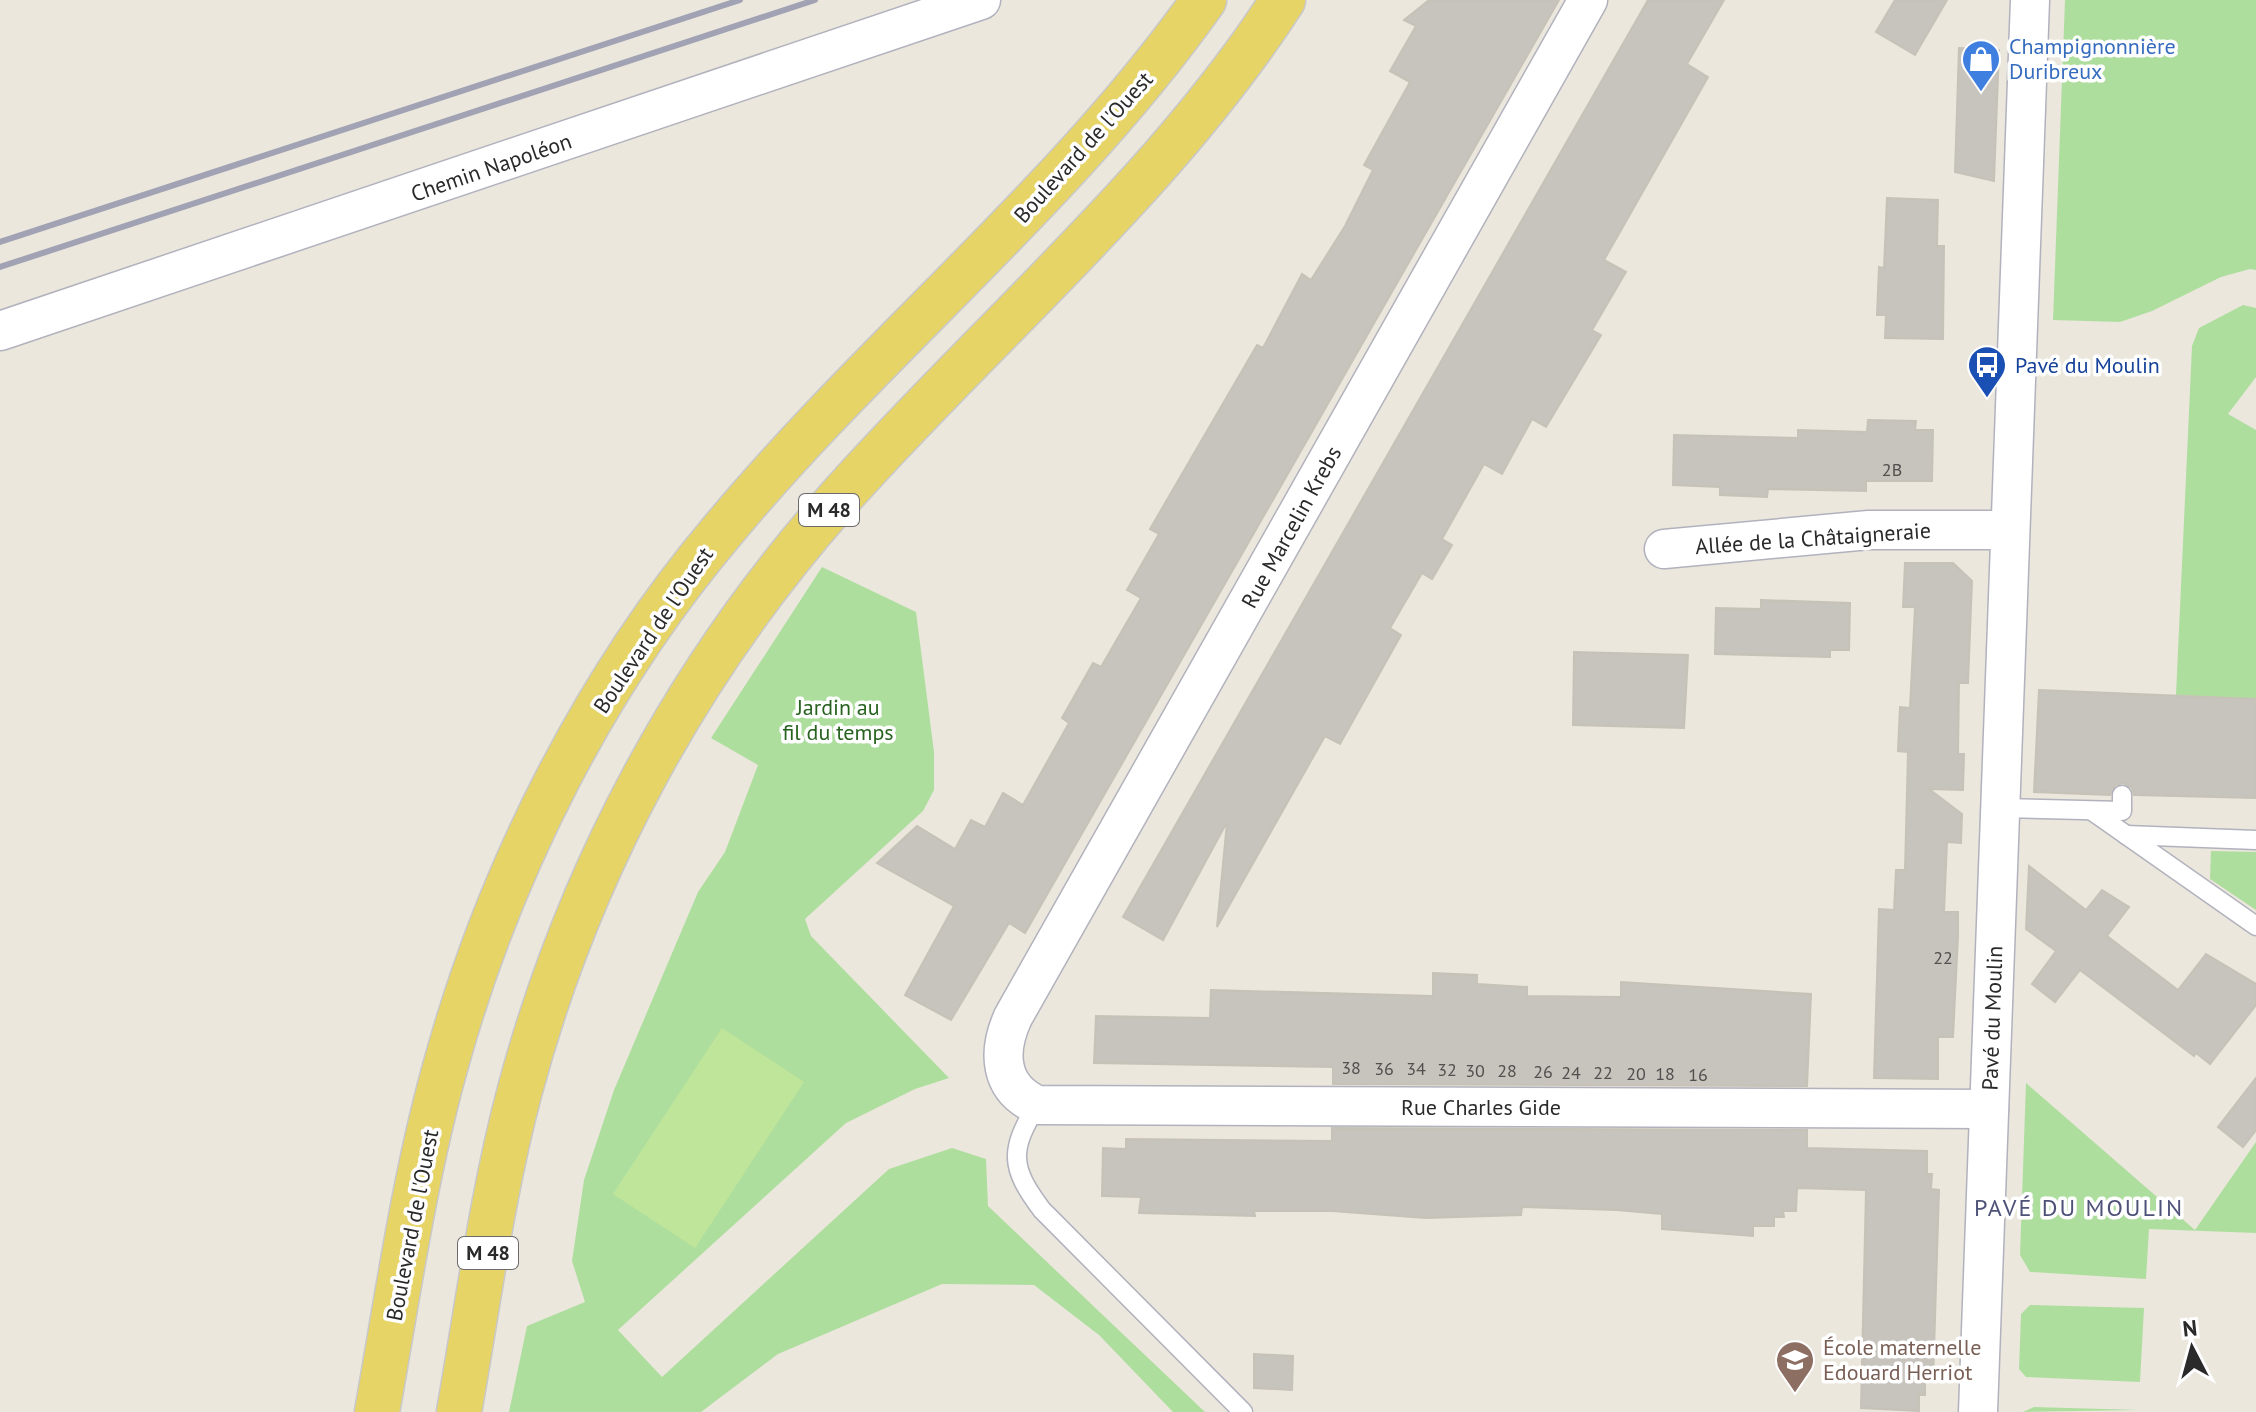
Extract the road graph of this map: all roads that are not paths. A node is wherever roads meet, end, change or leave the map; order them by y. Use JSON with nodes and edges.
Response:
{"nodes":[{"id":1,"x":981,"y":0,"type":"edge"},
{"id":2,"x":1204,"y":0,"type":"edge"},
{"id":3,"x":1283,"y":0,"type":"edge"},
{"id":4,"x":1588,"y":0,"type":"edge"},
{"id":5,"x":2030,"y":0,"type":"edge"},
{"id":6,"x":0,"y":331,"type":"edge"},
{"id":7,"x":2010,"y":530,"type":"junction"},
{"id":8,"x":1664,"y":549,"type":"dead end"},
{"id":9,"x":2122,"y":795,"type":"dead end"},
{"id":10,"x":2001,"y":808,"type":"junction"},
{"id":11,"x":2092,"y":811,"type":"junction"},
{"id":12,"x":2126,"y":835,"type":"junction"},
{"id":13,"x":2256,"y":840,"type":"edge"},
{"id":14,"x":2256,"y":926,"type":"edge"},
{"id":15,"x":1037,"y":1105,"type":"junction"},
{"id":16,"x":1989,"y":1109,"type":"junction"},
{"id":17,"x":377,"y":1412,"type":"edge"},
{"id":18,"x":459,"y":1412,"type":"edge"},
{"id":19,"x":1243,"y":1412,"type":"edge"},
{"id":20,"x":1978,"y":1412,"type":"edge"}],
"edges":[{"from":1,"to":6,"type":"street","name":"Chemin Napoléon"},
{"from":2,"to":17,"type":"main road","name":"Boulevard de l'Ouest","number":"M 48"},
{"from":3,"to":18,"type":"main road","number":"M 48"},
{"from":4,"to":15,"type":"street","name":"Rue Marcelin Krebs"},
{"from":5,"to":7,"type":"street","name":"Pavé du Moulin"},
{"from":7,"to":8,"type":"street","name":"Allée de la Châtaigneraie"},
{"from":7,"to":10,"type":"street","name":"Pavé du Moulin"},
{"from":9,"to":11,"type":"lane"},
{"from":10,"to":11,"type":"lane"},
{"from":10,"to":16,"type":"street","name":"Pavé du Moulin"},
{"from":11,"to":12,"type":"lane"},
{"from":12,"to":13,"type":"lane"},
{"from":12,"to":14,"type":"lane"},
{"from":15,"to":16,"type":"street","name":"Rue Charles Gide"},
{"from":15,"to":19,"type":"lane"},
{"from":16,"to":20,"type":"street","name":"Pavé du Moulin"}]}
